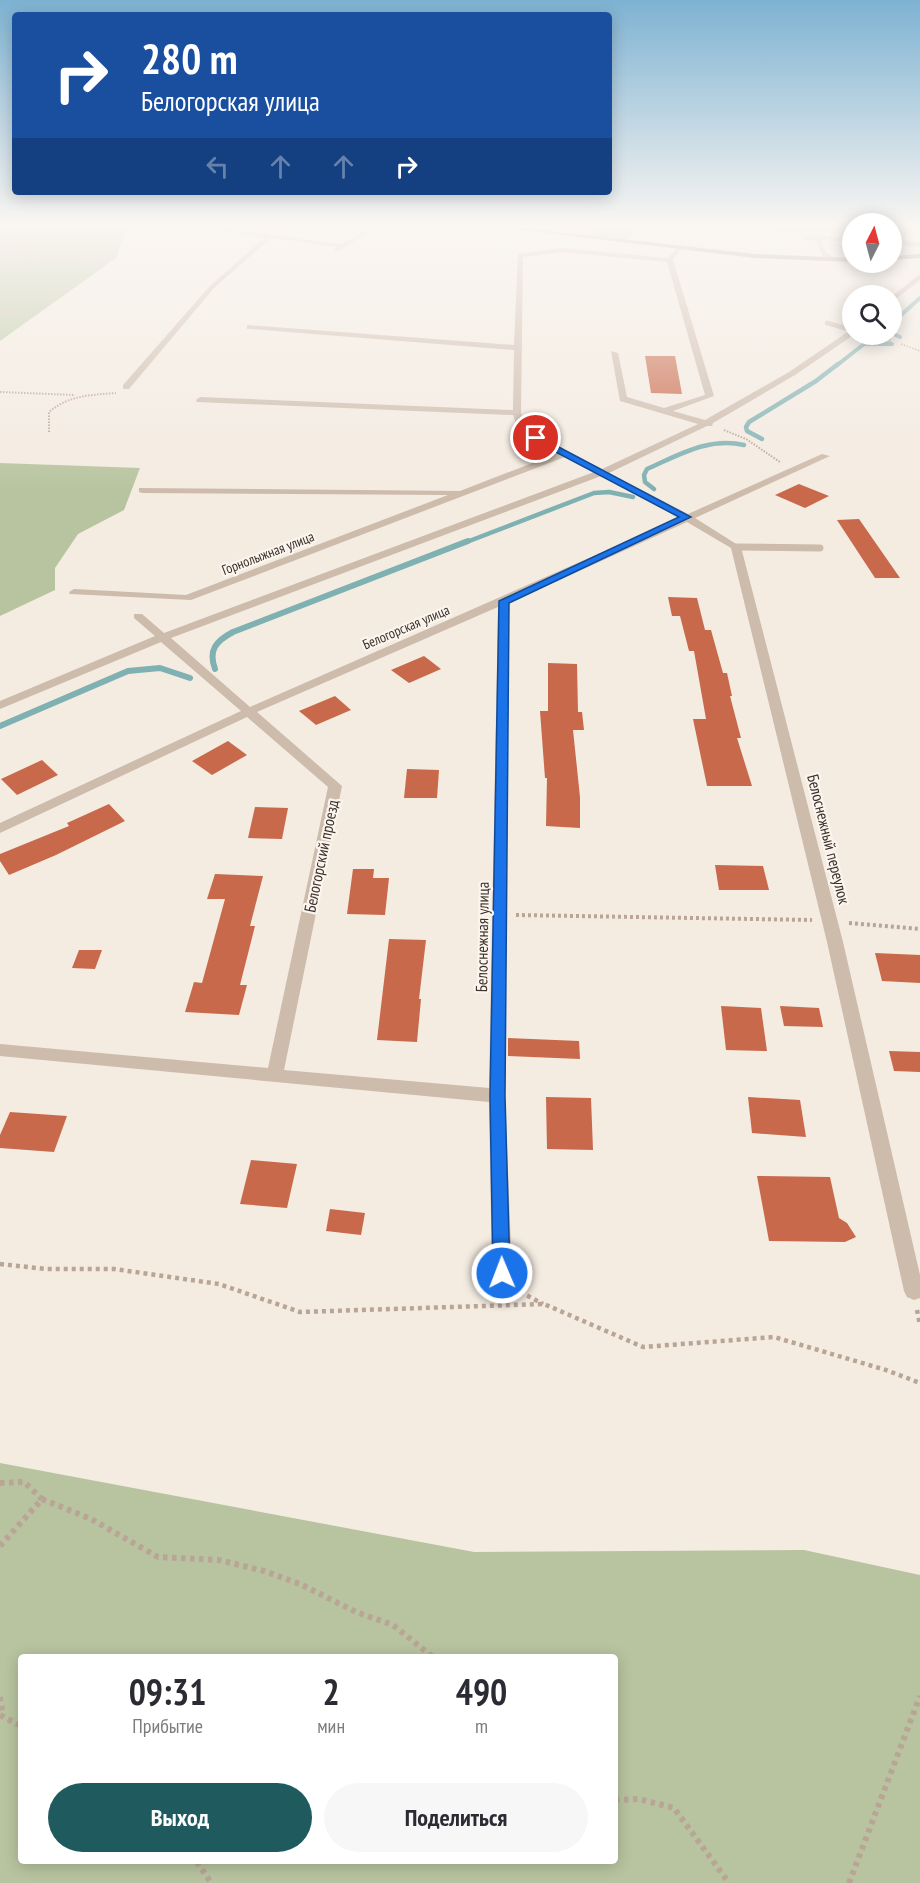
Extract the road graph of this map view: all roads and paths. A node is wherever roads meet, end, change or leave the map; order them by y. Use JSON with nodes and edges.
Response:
{"nodes":[{"id":1,"x":189,"y":314,"type":"edge"},
{"id":2,"x":519,"y":314,"type":"edge"},
{"id":3,"x":686,"y":314,"type":"edge"},
{"id":4,"x":827,"y":323,"type":"dead end"},
{"id":5,"x":250,"y":327,"type":"dead end"},
{"id":6,"x":842,"y":328,"type":"edge"},
{"id":7,"x":842,"y":339,"type":"edge"},
{"id":8,"x":902,"y":345,"type":"edge"},
{"id":9,"x":518,"y":348,"type":"junction"},
{"id":10,"x":920,"y":351,"type":"edge"},
{"id":11,"x":614,"y":353,"type":"dead end"},
{"id":12,"x":126,"y":387,"type":"joint"},
{"id":13,"x":0,"y":392,"type":"edge"},
{"id":14,"x":79,"y":396,"type":"junction"},
{"id":15,"x":200,"y":400,"type":"dead end"},
{"id":16,"x":664,"y":411,"type":"junction"},
{"id":17,"x":518,"y":412,"type":"junction"},
{"id":18,"x":709,"y":424,"type":"junction"},
{"id":19,"x":49,"y":432,"type":"dead end"},
{"id":20,"x":564,"y":454,"type":"junction"},
{"id":21,"x":825,"y":456,"type":"dead end"},
{"id":22,"x":787,"y":472,"type":"junction"},
{"id":23,"x":601,"y":473,"type":"junction"},
{"id":24,"x":142,"y":490,"type":"dead end"},
{"id":25,"x":465,"y":492,"type":"junction"},
{"id":26,"x":686,"y":517,"type":"junction"},
{"id":27,"x":736,"y":547,"type":"junction"},
{"id":28,"x":820,"y":548,"type":"dead end"},
{"id":29,"x":74,"y":592,"type":"dead end"},
{"id":30,"x":504,"y":601,"type":"junction"},
{"id":31,"x":138,"y":616,"type":"dead end"},
{"id":32,"x":161,"y":638,"type":"junction"},
{"id":33,"x":0,"y":705,"type":"edge"},
{"id":34,"x":248,"y":712,"type":"junction"},
{"id":35,"x":0,"y":828,"type":"edge"},
{"id":36,"x":501,"y":914,"type":"junction"},
{"id":37,"x":830,"y":921,"type":"junction"},
{"id":38,"x":920,"y":928,"type":"edge"},
{"id":39,"x":0,"y":1050,"type":"edge"},
{"id":40,"x":275,"y":1076,"type":"junction"},
{"id":41,"x":497,"y":1096,"type":"junction"},
{"id":42,"x":0,"y":1264,"type":"edge"},
{"id":43,"x":502,"y":1273,"type":"joint"},
{"id":44,"x":914,"y":1291,"type":"dead end"},
{"id":45,"x":544,"y":1304,"type":"junction"},
{"id":46,"x":920,"y":1383,"type":"edge"},
{"id":47,"x":0,"y":1483,"type":"edge"},
{"id":48,"x":42,"y":1499,"type":"junction"},
{"id":49,"x":0,"y":1546,"type":"edge"},
{"id":50,"x":429,"y":1654,"type":"edge"},
{"id":51,"x":920,"y":1695,"type":"edge"},
{"id":52,"x":0,"y":1697,"type":"edge"},
{"id":53,"x":1,"y":1716,"type":"edge"},
{"id":54,"x":18,"y":1724,"type":"edge"},
{"id":55,"x":618,"y":1800,"type":"edge"},
{"id":56,"x":198,"y":1864,"type":"edge"},
{"id":57,"x":211,"y":1883,"type":"edge"},
{"id":58,"x":729,"y":1883,"type":"edge"},
{"id":59,"x":849,"y":1883,"type":"edge"}],
"edges":[{"from":1,"to":12,"type":"street"},
{"from":2,"to":9,"type":"street"},
{"from":3,"to":16,"type":"street"},
{"from":4,"to":6,"type":"lane"},
{"from":5,"to":9,"type":"street"},
{"from":7,"to":18,"type":"street"},
{"from":8,"to":10,"type":"path"},
{"from":9,"to":17,"type":"street"},
{"from":11,"to":16,"type":"street"},
{"from":12,"to":14,"type":"path"},
{"from":13,"to":14,"type":"path"},
{"from":14,"to":19,"type":"path"},
{"from":15,"to":17,"type":"street"},
{"from":16,"to":18,"type":"street"},
{"from":17,"to":20,"type":"street"},
{"from":18,"to":22,"type":"path"},
{"from":18,"to":23,"type":"street"},
{"from":20,"to":23,"type":"street"},
{"from":20,"to":25,"type":"street","name":"Горнолыжная улица"},
{"from":21,"to":22,"type":"street","name":"Белогорская улица"},
{"from":22,"to":26,"type":"street","name":"Белогорская улица"},
{"from":23,"to":26,"type":"street"},
{"from":23,"to":32,"type":"street"},
{"from":24,"to":25,"type":"street","name":"Горнолыжная улица"},
{"from":25,"to":29,"type":"street","name":"Горнолыжная улица"},
{"from":26,"to":27,"type":"street"},
{"from":26,"to":30,"type":"street","name":"Белогорская улица"},
{"from":27,"to":28,"type":"lane"},
{"from":27,"to":37,"type":"street","name":"Белоснежный переулок"},
{"from":30,"to":34,"type":"street","name":"Белогорская улица"},
{"from":30,"to":36,"type":"street","name":"Белоснежная улица"},
{"from":31,"to":32,"type":"street","name":"Белогорский проезд"},
{"from":32,"to":33,"type":"street"},
{"from":32,"to":34,"type":"street","name":"Белогорский проезд"},
{"from":34,"to":35,"type":"street","name":"Белогорская улица"},
{"from":34,"to":40,"type":"street","name":"Белогорский проезд"},
{"from":36,"to":37,"type":"path"},
{"from":36,"to":41,"type":"street","name":"Белоснежная улица"},
{"from":37,"to":38,"type":"path"},
{"from":37,"to":44,"type":"street","name":"Белоснежный переулок"},
{"from":39,"to":40,"type":"street"},
{"from":40,"to":41,"type":"street"},
{"from":41,"to":43,"type":"street","name":"Белоснежная улица"},
{"from":42,"to":45,"type":"path"},
{"from":43,"to":45,"type":"path"},
{"from":45,"to":46,"type":"path"},
{"from":47,"to":48,"type":"path"},
{"from":48,"to":49,"type":"path"},
{"from":48,"to":50,"type":"path"},
{"from":51,"to":59,"type":"path"},
{"from":52,"to":53,"type":"path"},
{"from":53,"to":54,"type":"path"},
{"from":55,"to":58,"type":"path"},
{"from":56,"to":57,"type":"path"}]}
